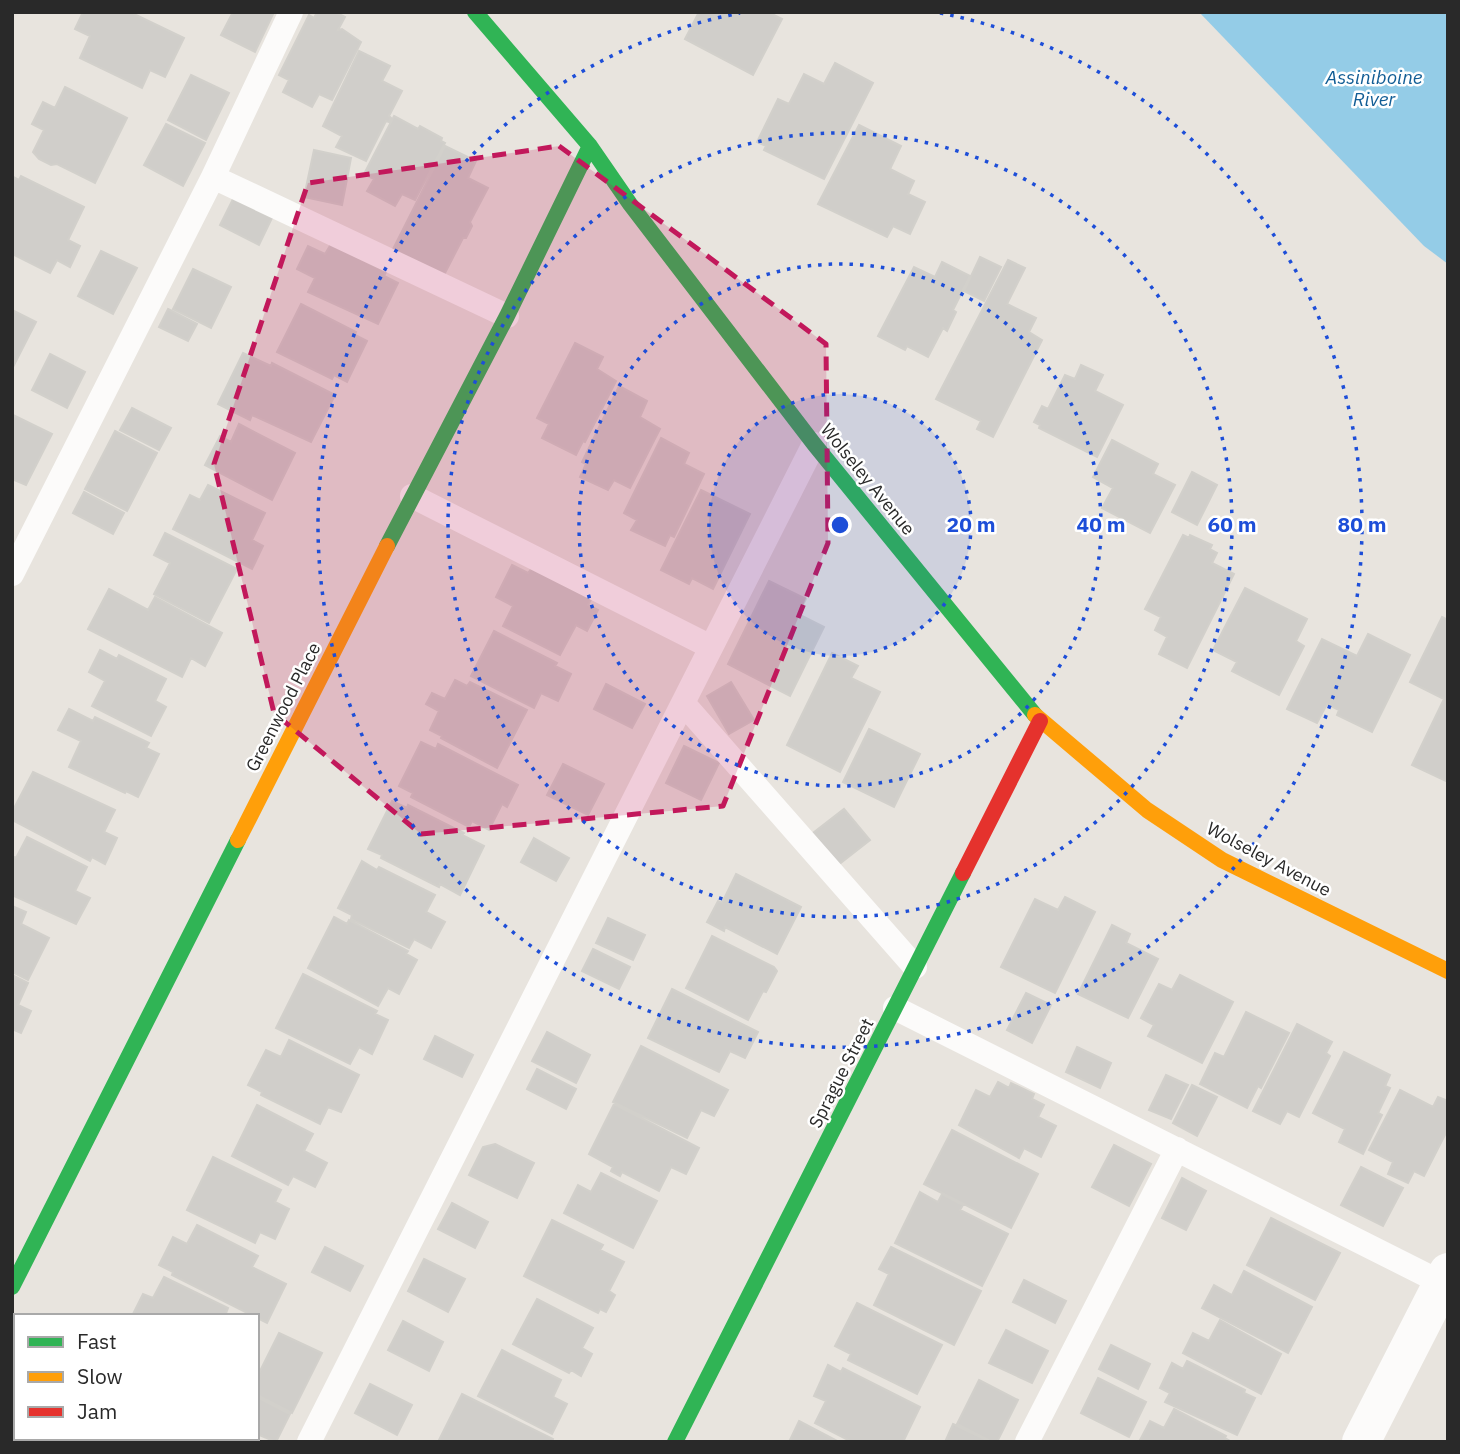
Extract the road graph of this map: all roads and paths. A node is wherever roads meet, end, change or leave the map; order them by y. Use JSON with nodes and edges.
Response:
{"nodes":[{"id":1,"x":291,"y":12,"type":"edge"},
{"id":2,"x":475,"y":12,"type":"edge"},
{"id":3,"x":590,"y":146,"type":"junction"},
{"id":4,"x":213,"y":177,"type":"junction"},
{"id":5,"x":507,"y":316,"type":"junction"},
{"id":6,"x":814,"y":444,"type":"junction"},
{"id":7,"x":412,"y":496,"type":"junction"},
{"id":8,"x":12,"y":574,"type":"edge"},
{"id":9,"x":711,"y":647,"type":"junction"},
{"id":10,"x":683,"y":703,"type":"junction"},
{"id":11,"x":1041,"y":721,"type":"junction"},
{"id":12,"x":915,"y":967,"type":"junction"},
{"id":13,"x":1448,"y":971,"type":"edge"},
{"id":14,"x":895,"y":1008,"type":"junction"},
{"id":15,"x":1177,"y":1149,"type":"junction"},
{"id":16,"x":1446,"y":1280,"type":"edge"},
{"id":17,"x":12,"y":1287,"type":"edge"},
{"id":18,"x":309,"y":1442,"type":"edge"},
{"id":19,"x":676,"y":1442,"type":"edge"},
{"id":20,"x":1027,"y":1442,"type":"edge"},
{"id":21,"x":1361,"y":1442,"type":"edge"}],
"edges":[{"from":1,"to":4,"type":"lane"},
{"from":2,"to":3,"type":"street","name":"Wolseley Avenue"},
{"from":3,"to":5,"type":"street","name":"Greenwood Place"},
{"from":3,"to":6,"type":"street","name":"Wolseley Avenue"},
{"from":4,"to":5,"type":"lane"},
{"from":4,"to":8,"type":"lane"},
{"from":5,"to":7,"type":"street","name":"Greenwood Place"},
{"from":6,"to":9,"type":"lane"},
{"from":6,"to":11,"type":"street","name":"Wolseley Avenue"},
{"from":7,"to":9,"type":"lane"},
{"from":7,"to":17,"type":"street","name":"Greenwood Place"},
{"from":9,"to":10,"type":"lane"},
{"from":10,"to":12,"type":"lane"},
{"from":10,"to":18,"type":"lane"},
{"from":11,"to":12,"type":"street","name":"Sprague Street"},
{"from":11,"to":13,"type":"street","name":"Wolseley Avenue"},
{"from":12,"to":14,"type":"street","name":"Sprague Street"},
{"from":14,"to":15,"type":"lane"},
{"from":14,"to":19,"type":"street","name":"Sprague Street"},
{"from":15,"to":16,"type":"lane"},
{"from":15,"to":20,"type":"lane"},
{"from":16,"to":21,"type":"street"}]}
